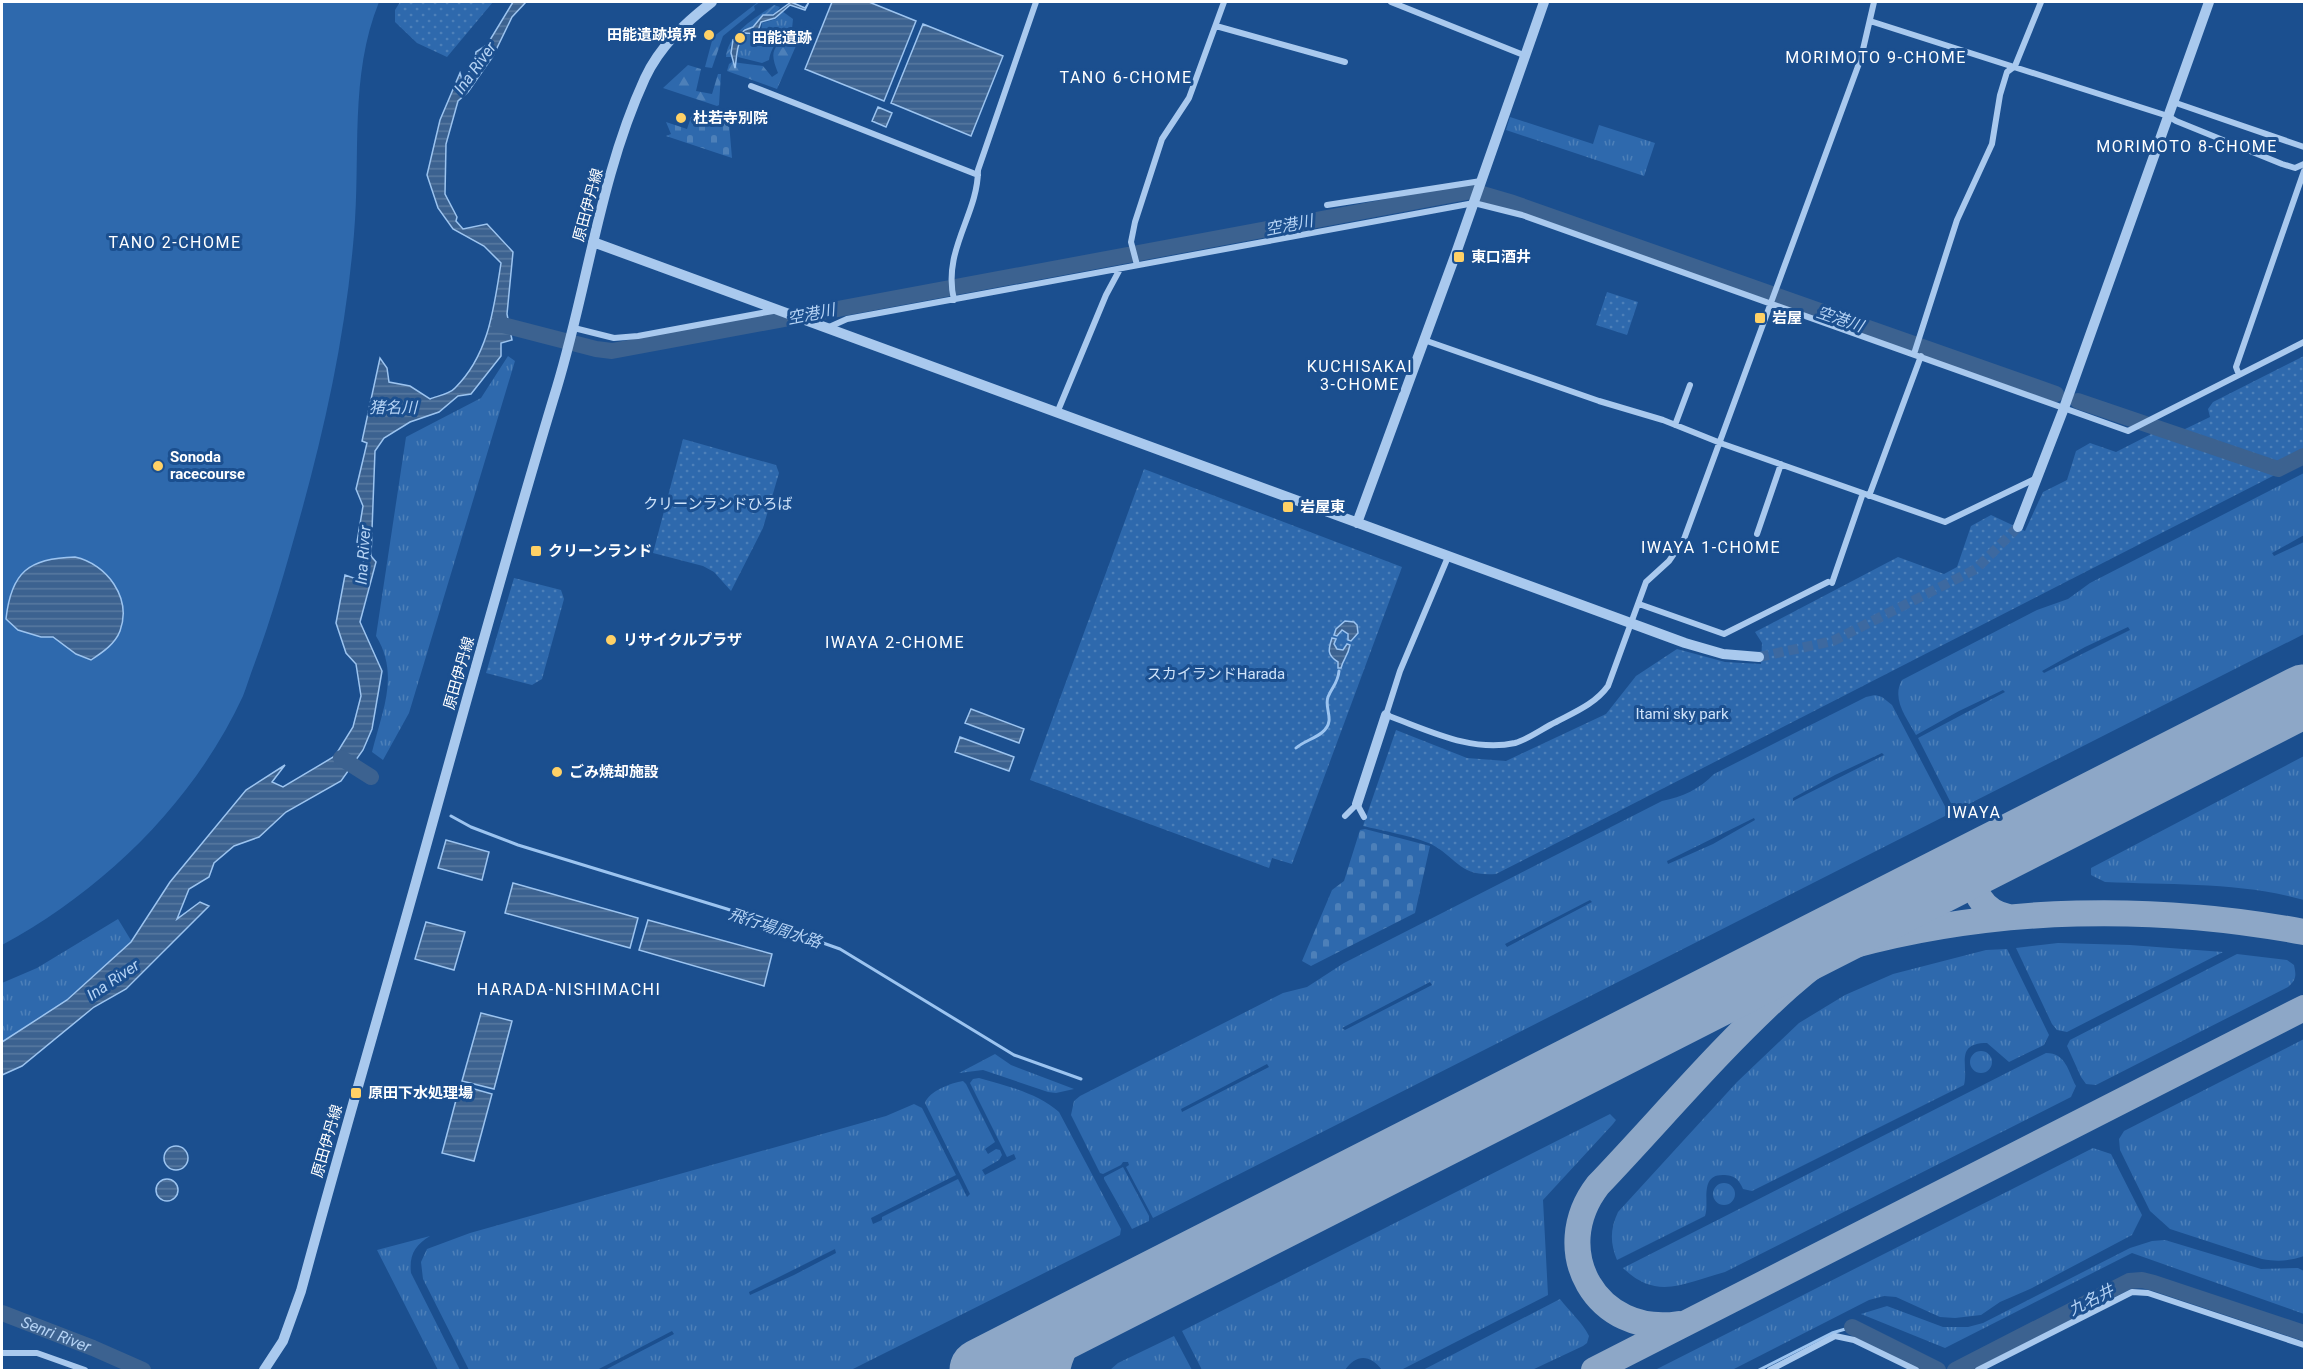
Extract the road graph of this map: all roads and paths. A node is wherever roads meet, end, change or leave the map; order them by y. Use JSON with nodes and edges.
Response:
{"nodes":[{"id":1,"x":712,"y":2,"type":"edge"},
{"id":2,"x":1036,"y":2,"type":"edge"},
{"id":3,"x":1224,"y":2,"type":"edge"},
{"id":4,"x":1391,"y":2,"type":"edge"},
{"id":5,"x":1544,"y":2,"type":"edge"},
{"id":6,"x":1874,"y":2,"type":"edge"},
{"id":7,"x":2041,"y":2,"type":"edge"},
{"id":8,"x":2209,"y":2,"type":"edge"},
{"id":9,"x":1870,"y":21,"type":"junction"},
{"id":10,"x":1216,"y":26,"type":"junction"},
{"id":11,"x":1526,"y":56,"type":"junction"},
{"id":12,"x":1345,"y":62,"type":"dead end"},
{"id":13,"x":2014,"y":66,"type":"junction"},
{"id":14,"x":751,"y":86,"type":"dead end"},
{"id":15,"x":2173,"y":102,"type":"junction"},
{"id":16,"x":2168,"y":116,"type":"junction"},
{"id":17,"x":2304,"y":147,"type":"edge"},
{"id":18,"x":2304,"y":164,"type":"edge"},
{"id":19,"x":2304,"y":171,"type":"edge"},
{"id":20,"x":978,"y":175,"type":"junction"},
{"id":21,"x":1478,"y":192,"type":"junction"},
{"id":22,"x":1328,"y":206,"type":"dead end"},
{"id":23,"x":593,"y":242,"type":"junction"},
{"id":24,"x":1137,"y":263,"type":"junction"},
{"id":25,"x":1120,"y":268,"type":"junction"},
{"id":26,"x":954,"y":298,"type":"junction"},
{"id":27,"x":1771,"y":301,"type":"junction"},
{"id":28,"x":777,"y":310,"type":"junction"},
{"id":29,"x":823,"y":326,"type":"junction"},
{"id":30,"x":574,"y":330,"type":"junction"},
{"id":31,"x":1424,"y":340,"type":"junction"},
{"id":32,"x":2304,"y":342,"type":"edge"},
{"id":33,"x":1917,"y":353,"type":"junction"},
{"id":34,"x":2239,"y":375,"type":"junction"},
{"id":35,"x":1690,"y":385,"type":"dead end"},
{"id":36,"x":2064,"y":408,"type":"junction"},
{"id":37,"x":1057,"y":413,"type":"junction"},
{"id":38,"x":1675,"y":425,"type":"junction"},
{"id":39,"x":1720,"y":442,"type":"junction"},
{"id":40,"x":1781,"y":464,"type":"junction"},
{"id":41,"x":2038,"y":478,"type":"junction"},
{"id":42,"x":1866,"y":494,"type":"junction"},
{"id":43,"x":1357,"y":523,"type":"junction"},
{"id":44,"x":2018,"y":527,"type":"tunnel mouth"},
{"id":45,"x":1757,"y":534,"type":"dead end"},
{"id":46,"x":1448,"y":557,"type":"junction"},
{"id":47,"x":1639,"y":604,"type":"junction"},
{"id":48,"x":1632,"y":624,"type":"junction"},
{"id":49,"x":1759,"y":657,"type":"tunnel mouth"},
{"id":50,"x":1386,"y":715,"type":"junction"},
{"id":51,"x":1357,"y":804,"type":"junction"},
{"id":52,"x":1345,"y":816,"type":"dead end"},
{"id":53,"x":1364,"y":817,"type":"dead end"},
{"id":54,"x":2304,"y":1345,"type":"edge"},
{"id":55,"x":2,"y":1353,"type":"edge"},
{"id":56,"x":85,"y":1371,"type":"edge"},
{"id":57,"x":264,"y":1371,"type":"edge"},
{"id":58,"x":1770,"y":1371,"type":"edge"},
{"id":59,"x":1916,"y":1371,"type":"edge"},
{"id":60,"x":1978,"y":1371,"type":"edge"}],
"edges":[{"from":1,"to":23,"type":"street","name":"原田伊丹線"},
{"from":2,"to":20,"type":"street"},
{"from":3,"to":10,"type":"street"},
{"from":4,"to":11,"type":"street"},
{"from":5,"to":11,"type":"street"},
{"from":6,"to":9,"type":"street"},
{"from":7,"to":13,"type":"street"},
{"from":8,"to":15,"type":"street"},
{"from":9,"to":13,"type":"street"},
{"from":9,"to":27,"type":"street"},
{"from":10,"to":12,"type":"street"},
{"from":10,"to":24,"type":"street"},
{"from":11,"to":21,"type":"street"},
{"from":13,"to":16,"type":"street"},
{"from":13,"to":33,"type":"street"},
{"from":14,"to":20,"type":"street"},
{"from":15,"to":16,"type":"street"},
{"from":15,"to":17,"type":"street"},
{"from":16,"to":18,"type":"street"},
{"from":16,"to":36,"type":"street"},
{"from":19,"to":34,"type":"street"},
{"from":20,"to":26,"type":"street"},
{"from":21,"to":22,"type":"street"},
{"from":21,"to":24,"type":"street"},
{"from":21,"to":27,"type":"street"},
{"from":21,"to":31,"type":"street"},
{"from":23,"to":28,"type":"street"},
{"from":23,"to":30,"type":"street","name":"原田伊丹線"},
{"from":24,"to":25,"type":"street"},
{"from":25,"to":26,"type":"street"},
{"from":25,"to":37,"type":"street"},
{"from":26,"to":29,"type":"street"},
{"from":27,"to":33,"type":"street"},
{"from":27,"to":39,"type":"street"},
{"from":28,"to":29,"type":"street"},
{"from":28,"to":30,"type":"street"},
{"from":29,"to":37,"type":"street"},
{"from":30,"to":57,"type":"street","name":"原田伊丹線"},
{"from":31,"to":38,"type":"street"},
{"from":31,"to":43,"type":"street"},
{"from":32,"to":34,"type":"street"},
{"from":33,"to":36,"type":"street"},
{"from":33,"to":42,"type":"street"},
{"from":34,"to":36,"type":"street"},
{"from":35,"to":38,"type":"street"},
{"from":36,"to":41,"type":"street"},
{"from":37,"to":43,"type":"street"},
{"from":38,"to":39,"type":"street"},
{"from":39,"to":40,"type":"street"},
{"from":39,"to":47,"type":"street"},
{"from":40,"to":42,"type":"street"},
{"from":40,"to":45,"type":"street"},
{"from":41,"to":42,"type":"street"},
{"from":41,"to":44,"type":"street"},
{"from":42,"to":47,"type":"street"},
{"from":43,"to":46,"type":"street"},
{"from":46,"to":48,"type":"street"},
{"from":46,"to":50,"type":"street"},
{"from":47,"to":48,"type":"street"},
{"from":48,"to":49,"type":"street"},
{"from":48,"to":50,"type":"street"},
{"from":50,"to":51,"type":"street"},
{"from":51,"to":52,"type":"street"},
{"from":51,"to":53,"type":"street"},
{"from":54,"to":60,"type":"street"},
{"from":55,"to":56,"type":"street"},
{"from":58,"to":59,"type":"street"}]}
